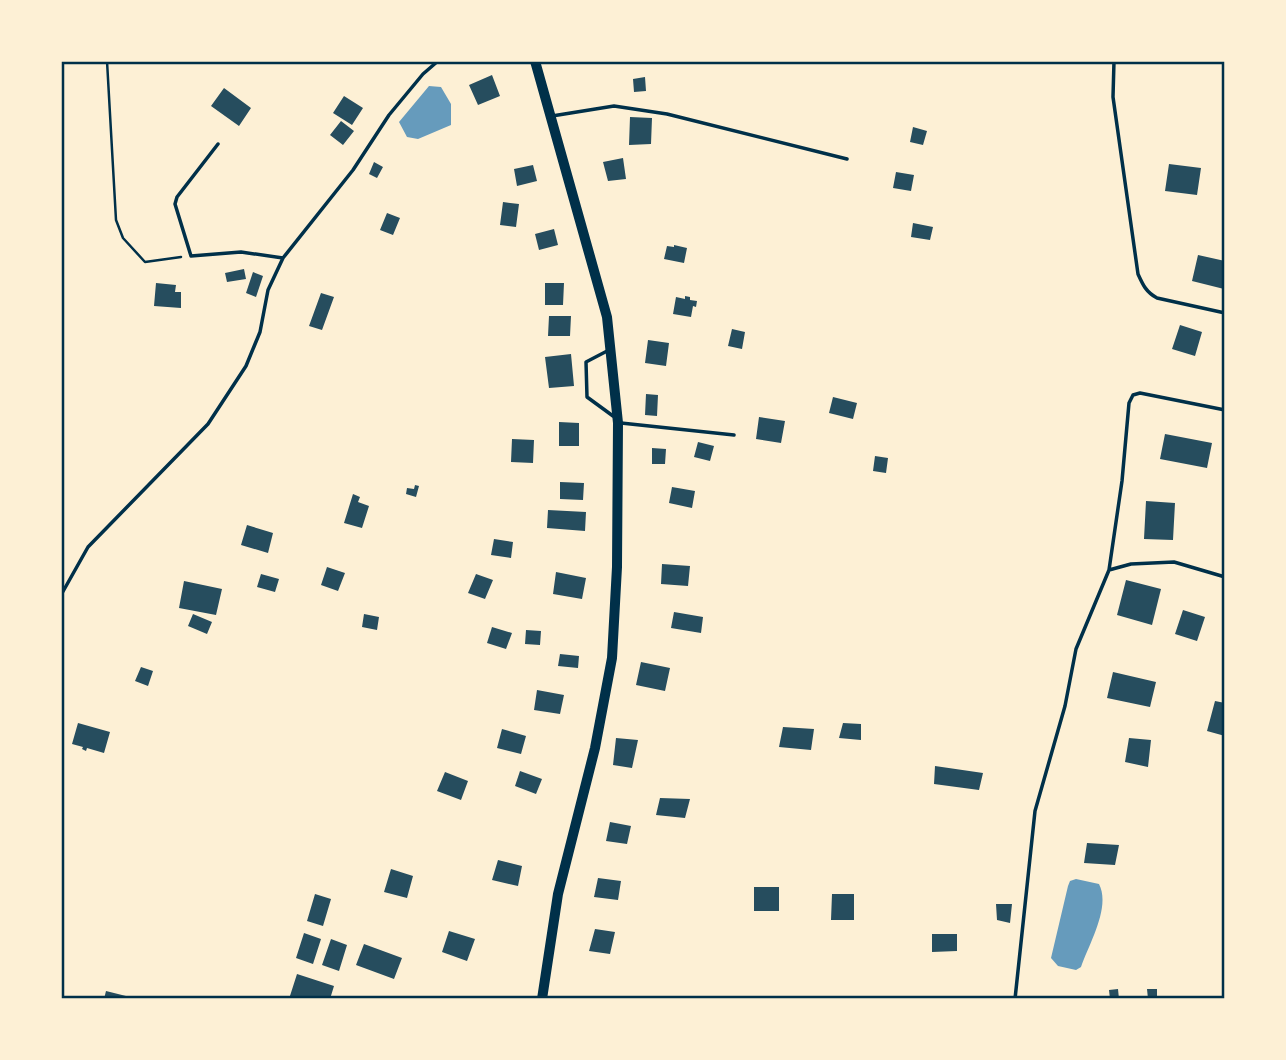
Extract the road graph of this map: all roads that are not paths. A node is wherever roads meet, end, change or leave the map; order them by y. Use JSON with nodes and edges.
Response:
{"nodes":[{"id":1,"x":438,"y":61,"type":"edge"},
{"id":2,"x":535,"y":61,"type":"edge"},
{"id":3,"x":1114,"y":61,"type":"edge"},
{"id":4,"x":551,"y":116,"type":"junction"},
{"id":5,"x":218,"y":144,"type":"dead end"},
{"id":6,"x":847,"y":159,"type":"dead end"},
{"id":7,"x":283,"y":258,"type":"junction"},
{"id":8,"x":1225,"y":313,"type":"edge"},
{"id":9,"x":611,"y":349,"type":"junction"},
{"id":10,"x":1225,"y":410,"type":"edge"},
{"id":11,"x":618,"y":421,"type":"junction"},
{"id":12,"x":734,"y":435,"type":"dead end"},
{"id":13,"x":1109,"y":570,"type":"junction"},
{"id":14,"x":1225,"y":577,"type":"edge"},
{"id":15,"x":61,"y":595,"type":"edge"},
{"id":16,"x":542,"y":999,"type":"edge"},
{"id":17,"x":1015,"y":999,"type":"edge"}],
"edges":[{"from":1,"to":7,"type":"lane"},
{"from":2,"to":4,"type":"main road"},
{"from":3,"to":8,"type":"lane"},
{"from":4,"to":6,"type":"lane"},
{"from":4,"to":9,"type":"main road"},
{"from":5,"to":7,"type":"lane"},
{"from":7,"to":15,"type":"lane"},
{"from":9,"to":11,"type":"main road"},
{"from":9,"to":11,"type":"lane"},
{"from":10,"to":13,"type":"lane"},
{"from":11,"to":12,"type":"lane"},
{"from":11,"to":16,"type":"main road"},
{"from":13,"to":14,"type":"lane"},
{"from":13,"to":17,"type":"lane"}]}
